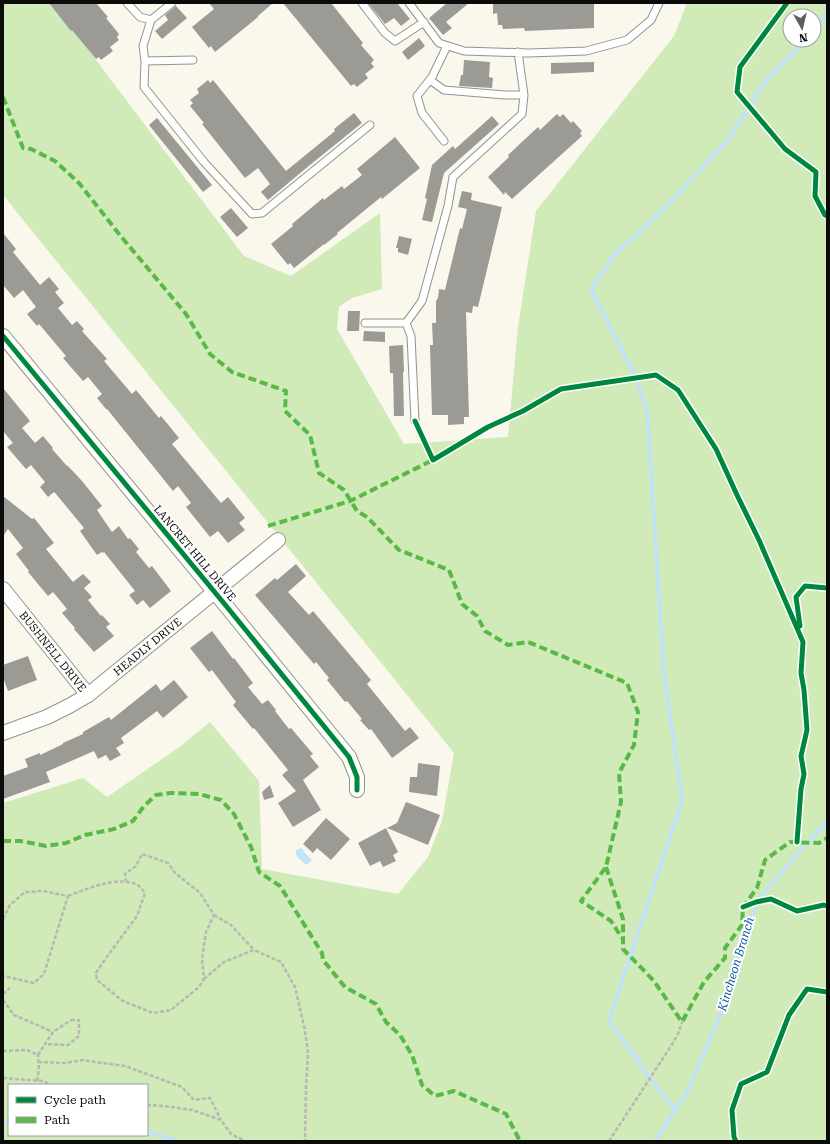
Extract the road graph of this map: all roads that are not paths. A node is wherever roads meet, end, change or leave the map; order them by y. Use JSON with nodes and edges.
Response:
{"nodes":[{"id":1,"x":127,"y":3,"type":"edge"},
{"id":2,"x":172,"y":3,"type":"edge"},
{"id":3,"x":362,"y":3,"type":"edge"},
{"id":4,"x":409,"y":3,"type":"edge"},
{"id":5,"x":659,"y":3,"type":"edge"},
{"id":6,"x":151,"y":20,"type":"junction"},
{"id":7,"x":424,"y":22,"type":"junction"},
{"id":8,"x":447,"y":46,"type":"junction"},
{"id":9,"x":518,"y":52,"type":"junction"},
{"id":10,"x":193,"y":60,"type":"dead end"},
{"id":11,"x":145,"y":61,"type":"junction"},
{"id":12,"x":430,"y":80,"type":"junction"},
{"id":13,"x":524,"y":95,"type":"junction"},
{"id":14,"x":370,"y":125,"type":"dead end"},
{"id":15,"x":444,"y":141,"type":"dead end"},
{"id":16,"x":365,"y":323,"type":"dead end"},
{"id":17,"x":406,"y":324,"type":"junction"},
{"id":18,"x":3,"y":336,"type":"edge"},
{"id":19,"x":415,"y":421,"type":"dead end"},
{"id":20,"x":278,"y":540,"type":"dead end"},
{"id":21,"x":3,"y":589,"type":"edge"},
{"id":22,"x":214,"y":593,"type":"junction"},
{"id":23,"x":88,"y":695,"type":"junction"},
{"id":24,"x":3,"y":733,"type":"edge"},
{"id":25,"x":357,"y":790,"type":"dead end"}],
"edges":[{"from":1,"to":6,"type":"lane"},
{"from":2,"to":6,"type":"lane"},
{"from":3,"to":7,"type":"lane"},
{"from":4,"to":7,"type":"lane"},
{"from":5,"to":9,"type":"lane"},
{"from":6,"to":11,"type":"lane"},
{"from":7,"to":8,"type":"lane"},
{"from":8,"to":9,"type":"lane"},
{"from":8,"to":12,"type":"lane"},
{"from":9,"to":13,"type":"lane"},
{"from":10,"to":11,"type":"lane"},
{"from":11,"to":14,"type":"lane"},
{"from":12,"to":13,"type":"lane"},
{"from":12,"to":15,"type":"lane"},
{"from":13,"to":17,"type":"lane"},
{"from":16,"to":17,"type":"lane"},
{"from":17,"to":19,"type":"lane"},
{"from":18,"to":22,"type":"street","name":"LANCRET HILL DRIVE"},
{"from":20,"to":22,"type":"street","name":"HEADLY DRIVE"},
{"from":21,"to":23,"type":"street","name":"BUSHNELL DRIVE"},
{"from":22,"to":23,"type":"street","name":"HEADLY DRIVE"},
{"from":22,"to":25,"type":"street","name":"LANCRET HILL DRIVE"},
{"from":23,"to":24,"type":"street","name":"HEADLY DRIVE"}]}
